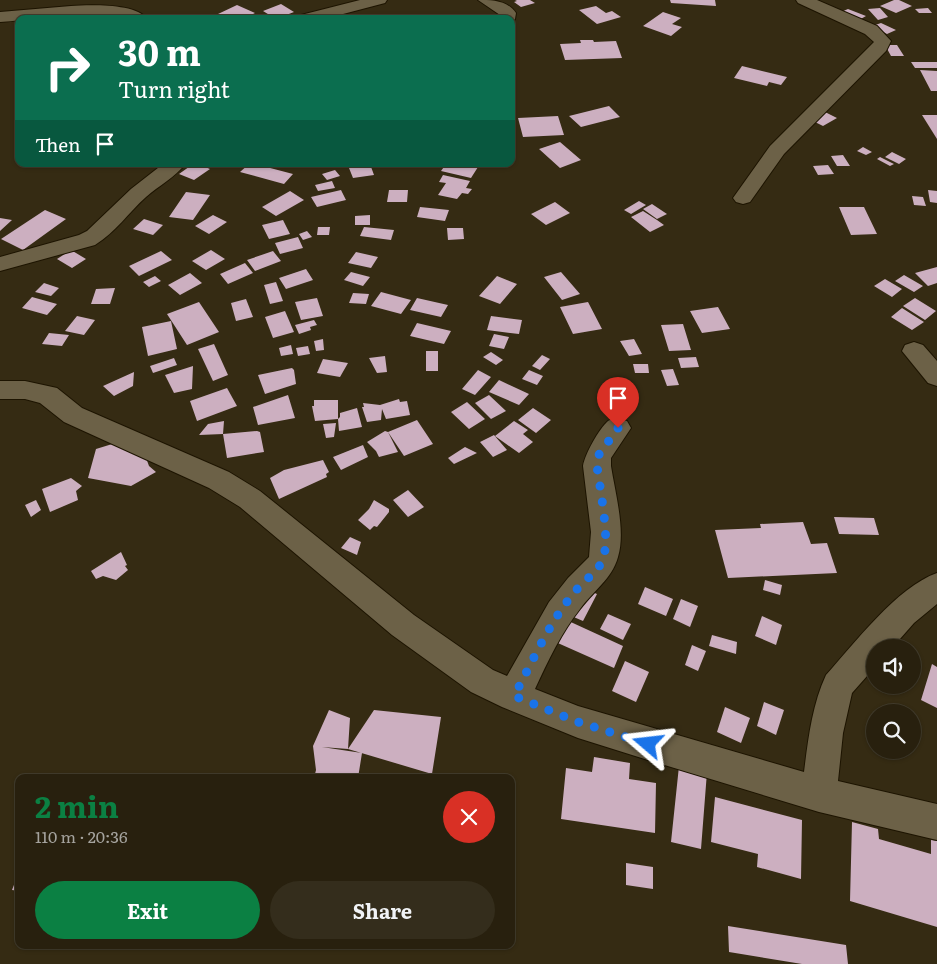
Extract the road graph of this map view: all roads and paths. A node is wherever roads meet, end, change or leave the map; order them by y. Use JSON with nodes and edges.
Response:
{"nodes":[{"id":1,"x":379,"y":0,"type":"edge"},
{"id":2,"x":486,"y":0,"type":"edge"},
{"id":3,"x":804,"y":0,"type":"edge"},
{"id":4,"x":34,"y":15,"type":"edge"},
{"id":5,"x":132,"y":15,"type":"edge"},
{"id":6,"x":319,"y":15,"type":"edge"},
{"id":7,"x":508,"y":15,"type":"edge"},
{"id":8,"x":15,"y":17,"type":"edge"},
{"id":9,"x":0,"y":18,"type":"edge"},
{"id":10,"x":171,"y":167,"type":"edge"},
{"id":11,"x":742,"y":198,"type":"dead end"},
{"id":12,"x":0,"y":264,"type":"edge"},
{"id":13,"x":914,"y":351,"type":"dead end"},
{"id":14,"x":937,"y":377,"type":"edge"},
{"id":15,"x":0,"y":390,"type":"edge"},
{"id":16,"x":618,"y":428,"type":"dead end"},
{"id":17,"x":937,"y":586,"type":"edge"},
{"id":18,"x":514,"y":696,"type":"junction"},
{"id":19,"x":819,"y":794,"type":"junction"},
{"id":20,"x":937,"y":822,"type":"edge"}],
"edges":[{"from":1,"to":6,"type":"street"},
{"from":2,"to":7,"type":"street"},
{"from":3,"to":11,"type":"street"},
{"from":4,"to":5,"type":"street"},
{"from":8,"to":9,"type":"street"},
{"from":10,"to":12,"type":"street"},
{"from":13,"to":14,"type":"street"},
{"from":15,"to":18,"type":"street"},
{"from":16,"to":18,"type":"street"},
{"from":17,"to":19,"type":"street"},
{"from":18,"to":19,"type":"street"},
{"from":19,"to":20,"type":"street"}]}
